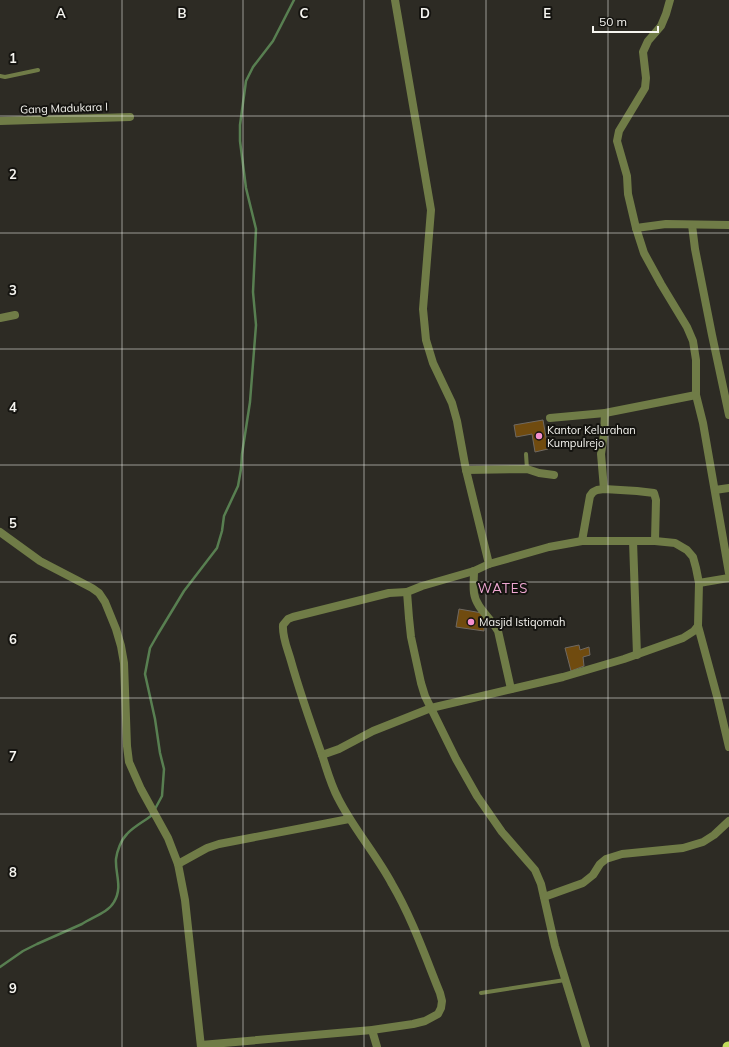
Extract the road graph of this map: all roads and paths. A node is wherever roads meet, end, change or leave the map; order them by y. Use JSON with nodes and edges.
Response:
{"nodes":[{"id":1,"x":395,"y":0,"type":"edge"},
{"id":2,"x":670,"y":0,"type":"edge"},
{"id":3,"x":38,"y":70,"type":"dead end"},
{"id":4,"x":0,"y":76,"type":"edge"},
{"id":5,"x":130,"y":117,"type":"dead end"},
{"id":6,"x":0,"y":121,"type":"edge"},
{"id":7,"x":692,"y":225,"type":"junction"},
{"id":8,"x":729,"y":225,"type":"edge"},
{"id":9,"x":636,"y":228,"type":"junction"},
{"id":10,"x":15,"y":315,"type":"dead end"},
{"id":11,"x":0,"y":318,"type":"edge"},
{"id":12,"x":696,"y":395,"type":"junction"},
{"id":13,"x":604,"y":413,"type":"junction"},
{"id":14,"x":729,"y":415,"type":"edge"},
{"id":15,"x":550,"y":418,"type":"dead end"},
{"id":16,"x":526,"y":454,"type":"dead end"},
{"id":17,"x":527,"y":469,"type":"junction"},
{"id":18,"x":466,"y":470,"type":"junction"},
{"id":19,"x":554,"y":475,"type":"dead end"},
{"id":20,"x":729,"y":488,"type":"edge"},
{"id":21,"x":604,"y":489,"type":"junction"},
{"id":22,"x":715,"y":490,"type":"junction"},
{"id":23,"x":0,"y":532,"type":"edge"},
{"id":24,"x":582,"y":541,"type":"junction"},
{"id":25,"x":633,"y":541,"type":"junction"},
{"id":26,"x":656,"y":541,"type":"junction"},
{"id":27,"x":489,"y":564,"type":"junction"},
{"id":28,"x":474,"y":571,"type":"junction"},
{"id":29,"x":729,"y":573,"type":"edge"},
{"id":30,"x":729,"y":578,"type":"edge"},
{"id":31,"x":699,"y":583,"type":"junction"},
{"id":32,"x":407,"y":592,"type":"junction"},
{"id":33,"x":698,"y":626,"type":"junction"},
{"id":34,"x":637,"y":655,"type":"junction"},
{"id":35,"x":511,"y":689,"type":"junction"},
{"id":36,"x":431,"y":708,"type":"junction"},
{"id":37,"x":729,"y":746,"type":"edge"},
{"id":38,"x":322,"y":755,"type":"junction"},
{"id":39,"x":350,"y":819,"type":"junction"},
{"id":40,"x":729,"y":821,"type":"edge"},
{"id":41,"x":178,"y":864,"type":"junction"},
{"id":42,"x":544,"y":897,"type":"junction"},
{"id":43,"x":565,"y":980,"type":"junction"},
{"id":44,"x":481,"y":993,"type":"dead end"},
{"id":45,"x":372,"y":1030,"type":"junction"},
{"id":46,"x":201,"y":1046,"type":"edge"},
{"id":47,"x":377,"y":1047,"type":"edge"},
{"id":48,"x":586,"y":1047,"type":"edge"}],
"edges":[{"from":1,"to":18,"type":"street"},
{"from":2,"to":9,"type":"street"},
{"from":3,"to":4,"type":"lane"},
{"from":5,"to":6,"type":"street","name":"Gang Madukara I"},
{"from":7,"to":8,"type":"street"},
{"from":7,"to":9,"type":"street"},
{"from":7,"to":14,"type":"street"},
{"from":9,"to":12,"type":"street"},
{"from":10,"to":11,"type":"street"},
{"from":12,"to":13,"type":"street"},
{"from":12,"to":22,"type":"street"},
{"from":13,"to":15,"type":"street"},
{"from":13,"to":21,"type":"street"},
{"from":16,"to":17,"type":"lane"},
{"from":17,"to":18,"type":"street"},
{"from":17,"to":19,"type":"street"},
{"from":18,"to":27,"type":"street"},
{"from":20,"to":22,"type":"street"},
{"from":21,"to":24,"type":"street"},
{"from":21,"to":26,"type":"street"},
{"from":22,"to":29,"type":"street"},
{"from":23,"to":41,"type":"street"},
{"from":24,"to":25,"type":"street"},
{"from":24,"to":27,"type":"street"},
{"from":25,"to":26,"type":"street"},
{"from":25,"to":34,"type":"street"},
{"from":26,"to":31,"type":"street"},
{"from":27,"to":28,"type":"street"},
{"from":28,"to":32,"type":"street"},
{"from":28,"to":35,"type":"street"},
{"from":30,"to":31,"type":"street"},
{"from":31,"to":33,"type":"street"},
{"from":32,"to":36,"type":"street"},
{"from":32,"to":38,"type":"street"},
{"from":33,"to":34,"type":"street"},
{"from":33,"to":37,"type":"street"},
{"from":34,"to":35,"type":"street"},
{"from":35,"to":36,"type":"street"},
{"from":36,"to":38,"type":"street"},
{"from":36,"to":42,"type":"street"},
{"from":38,"to":39,"type":"street"},
{"from":39,"to":41,"type":"street"},
{"from":39,"to":45,"type":"street"},
{"from":40,"to":42,"type":"street"},
{"from":41,"to":46,"type":"street"},
{"from":42,"to":43,"type":"street"},
{"from":43,"to":44,"type":"lane"},
{"from":43,"to":48,"type":"street"},
{"from":45,"to":46,"type":"street"},
{"from":45,"to":47,"type":"street"}]}
